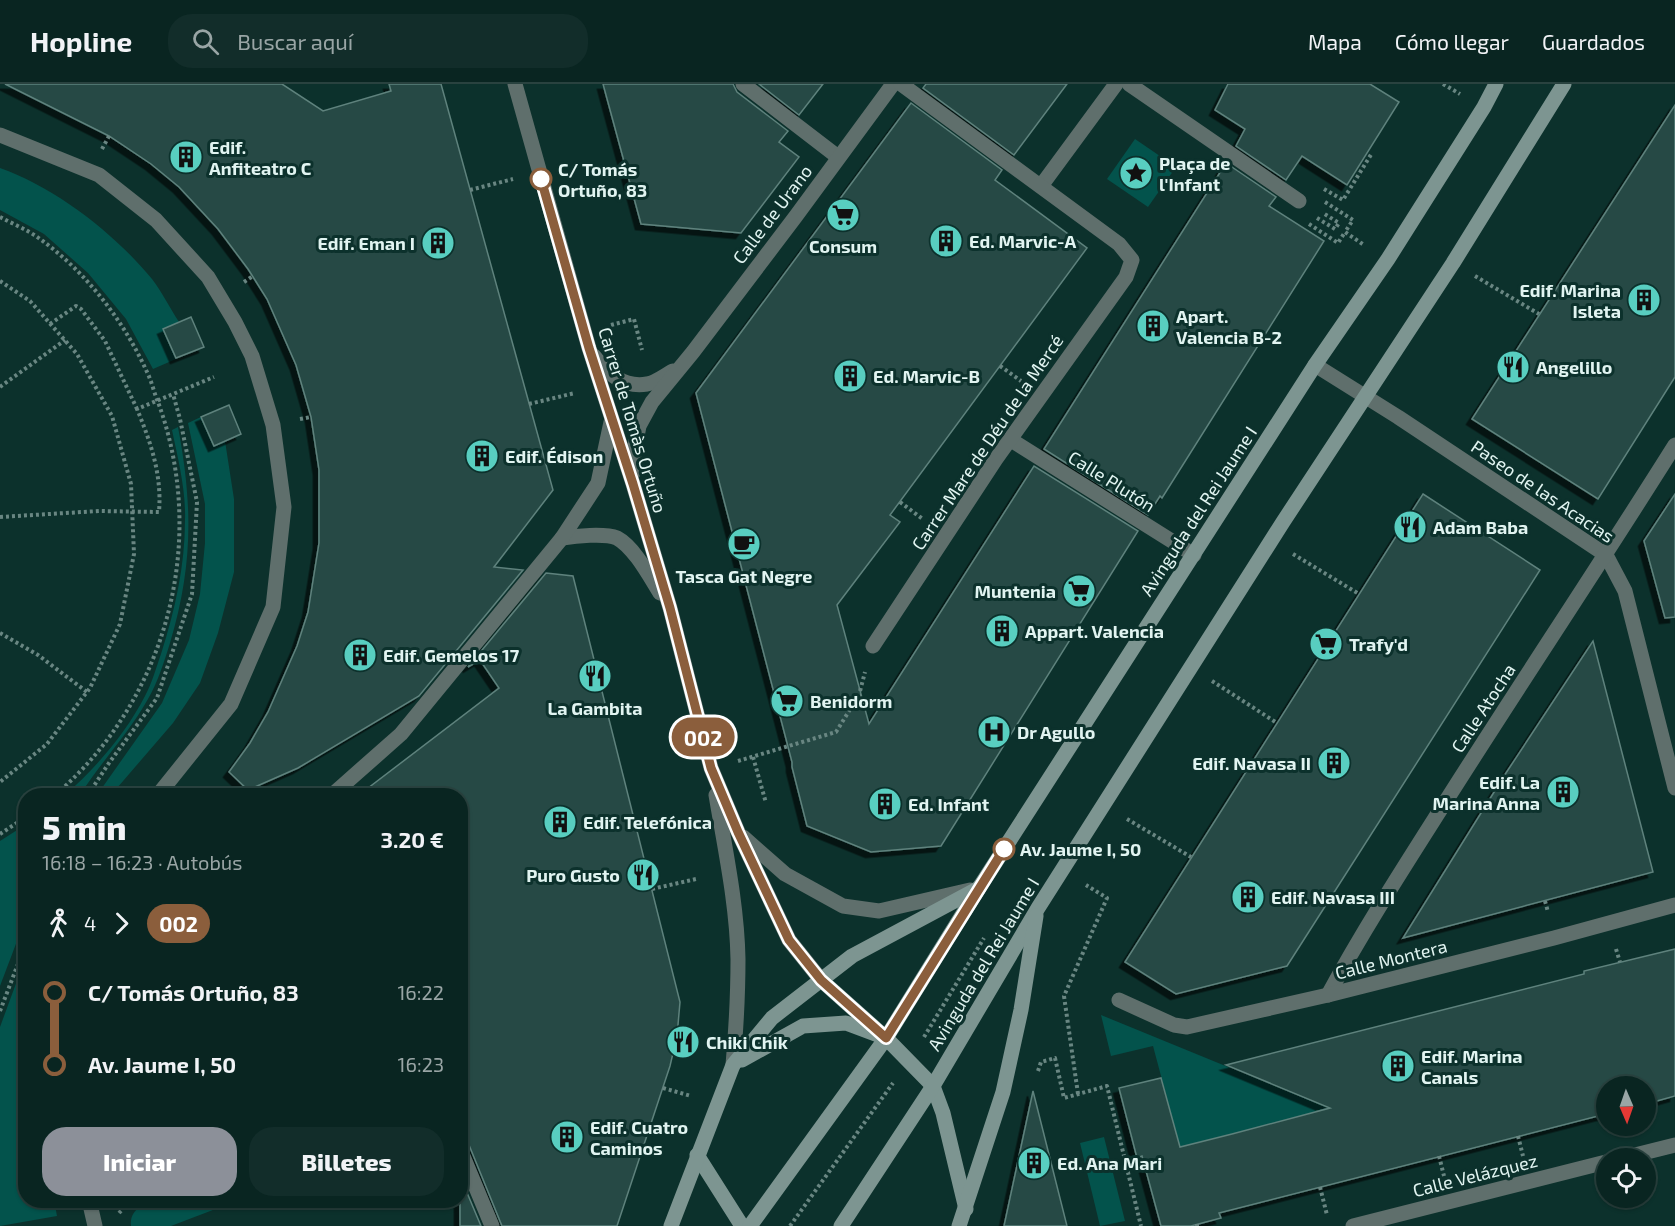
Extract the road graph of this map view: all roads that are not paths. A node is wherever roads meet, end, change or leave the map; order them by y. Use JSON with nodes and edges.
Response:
{"nodes":[{"id":1,"x":515,"y":84,"type":"edge"},
{"id":2,"x":743,"y":84,"type":"edge"},
{"id":3,"x":893,"y":84,"type":"edge"},
{"id":4,"x":900,"y":84,"type":"edge"},
{"id":5,"x":1116,"y":84,"type":"edge"},
{"id":6,"x":1129,"y":84,"type":"edge"},
{"id":7,"x":1496,"y":84,"type":"edge"},
{"id":8,"x":1564,"y":84,"type":"edge"},
{"id":9,"x":0,"y":135,"type":"edge"},
{"id":10,"x":838,"y":158,"type":"junction"},
{"id":11,"x":1041,"y":186,"type":"junction"},
{"id":12,"x":1299,"y":201,"type":"dead end"},
{"id":13,"x":589,"y":348,"type":"junction"},
{"id":14,"x":1315,"y":365,"type":"junction"},
{"id":15,"x":681,"y":367,"type":"junction"},
{"id":16,"x":1366,"y":397,"type":"junction"},
{"id":17,"x":611,"y":417,"type":"junction"},
{"id":18,"x":1011,"y":440,"type":"junction"},
{"id":19,"x":1675,"y":445,"type":"edge"},
{"id":20,"x":633,"y":484,"type":"junction"},
{"id":21,"x":562,"y":538,"type":"junction"},
{"id":22,"x":1194,"y":555,"type":"junction"},
{"id":23,"x":1606,"y":555,"type":"junction"},
{"id":24,"x":670,"y":608,"type":"junction"},
{"id":25,"x":873,"y":646,"type":"road end"},
{"id":26,"x":711,"y":768,"type":"junction"},
{"id":27,"x":164,"y":788,"type":"edge"},
{"id":28,"x":340,"y":788,"type":"edge"},
{"id":29,"x":1675,"y":788,"type":"edge"},
{"id":30,"x":738,"y":832,"type":"junction"},
{"id":31,"x":979,"y":888,"type":"junction"},
{"id":32,"x":1675,"y":904,"type":"edge"},
{"id":33,"x":1038,"y":908,"type":"junction"},
{"id":34,"x":821,"y":980,"type":"junction"},
{"id":35,"x":1328,"y":995,"type":"junction"},
{"id":36,"x":1119,"y":1000,"type":"dead end"},
{"id":37,"x":886,"y":1038,"type":"junction"},
{"id":38,"x":733,"y":1065,"type":"junction"},
{"id":39,"x":933,"y":1086,"type":"junction"},
{"id":40,"x":1675,"y":1145,"type":"edge"},
{"id":41,"x":1656,"y":1150,"type":"edge"},
{"id":42,"x":697,"y":1155,"type":"junction"},
{"id":43,"x":1596,"y":1165,"type":"edge"},
{"id":44,"x":468,"y":1168,"type":"edge"},
{"id":45,"x":91,"y":1208,"type":"edge"},
{"id":46,"x":966,"y":1209,"type":"junction"},
{"id":47,"x":95,"y":1226,"type":"edge"},
{"id":48,"x":492,"y":1226,"type":"edge"},
{"id":49,"x":671,"y":1226,"type":"edge"},
{"id":50,"x":742,"y":1226,"type":"edge"},
{"id":51,"x":750,"y":1226,"type":"edge"},
{"id":52,"x":841,"y":1226,"type":"edge"},
{"id":53,"x":959,"y":1226,"type":"edge"},
{"id":54,"x":1353,"y":1226,"type":"edge"}],
"edges":[{"from":1,"to":13,"type":"street","name":"Carrer de Tomàs Ortuño"},
{"from":2,"to":10,"type":"street"},
{"from":3,"to":10,"type":"street","name":"Calle de Urano"},
{"from":4,"to":11,"type":"street"},
{"from":5,"to":11,"type":"street"},
{"from":6,"to":12,"type":"street"},
{"from":7,"to":14,"type":"main road","name":"Avinguda del Rei Jaume I"},
{"from":8,"to":16,"type":"main road","name":"Avinguda del Rei Jaume I"},
{"from":9,"to":27,"type":"street"},
{"from":10,"to":15,"type":"street","name":"Calle de Urano"},
{"from":11,"to":18,"type":"street","name":"Carrer Mare de Déu de la Mercé"},
{"from":13,"to":15,"type":"street"},
{"from":13,"to":17,"type":"street","name":"Carrer de Tomàs Ortuño"},
{"from":14,"to":16,"type":"street","name":"Paseo de las Acacias"},
{"from":14,"to":22,"type":"main road","name":"Avinguda del Rei Jaume I"},
{"from":15,"to":20,"type":"street","name":"Calle de Urano"},
{"from":16,"to":23,"type":"street","name":"Paseo de las Acacias"},
{"from":16,"to":33,"type":"main road","name":"Avinguda del Rei Jaume I"},
{"from":17,"to":20,"type":"street","name":"Carrer de Tomàs Ortuño"},
{"from":17,"to":21,"type":"street"},
{"from":18,"to":22,"type":"street","name":"Calle Plutón"},
{"from":18,"to":25,"type":"street","name":"Carrer Mare de Déu de la Mercé"},
{"from":19,"to":23,"type":"street","name":"Calle Atocha"},
{"from":20,"to":24,"type":"street","name":"Carrer de Tomàs Ortuño"},
{"from":21,"to":24,"type":"street"},
{"from":21,"to":28,"type":"street"},
{"from":22,"to":31,"type":"main road","name":"Avinguda del Rei Jaume I"},
{"from":23,"to":29,"type":"street","name":"Paseo de las Acacias"},
{"from":23,"to":35,"type":"street","name":"Calle Atocha"},
{"from":24,"to":26,"type":"street","name":"Carrer de Tomàs Ortuño"},
{"from":26,"to":30,"type":"street","name":"Carrer de Tomàs Ortuño"},
{"from":26,"to":38,"type":"street","name":"Carrer de Tomàs Ortuño"},
{"from":30,"to":31,"type":"street"},
{"from":30,"to":34,"type":"street","name":"Carrer de Tomàs Ortuño"},
{"from":31,"to":34,"type":"main road"},
{"from":31,"to":37,"type":"main road","name":"Avinguda del Rei Jaume I"},
{"from":32,"to":35,"type":"street","name":"Calle Montera"},
{"from":33,"to":39,"type":"main road","name":"Avinguda del Rei Jaume I"},
{"from":33,"to":46,"type":"main road"},
{"from":34,"to":37,"type":"main road"},
{"from":34,"to":38,"type":"main road"},
{"from":35,"to":36,"type":"street","name":"Calle Montera"},
{"from":37,"to":38,"type":"main road"},
{"from":37,"to":39,"type":"main road"},
{"from":37,"to":51,"type":"main road","name":"Avinguda del Rei Jaume I"},
{"from":38,"to":42,"type":"main road"},
{"from":39,"to":46,"type":"main road"},
{"from":39,"to":52,"type":"main road","name":"Avinguda del Rei Jaume I"},
{"from":40,"to":41,"type":"street"},
{"from":42,"to":49,"type":"main road"},
{"from":42,"to":50,"type":"main road"},
{"from":43,"to":54,"type":"street","name":"Calle Velázquez"},
{"from":44,"to":48,"type":"street"},
{"from":45,"to":47,"type":"street"},
{"from":46,"to":53,"type":"main road"}]}
